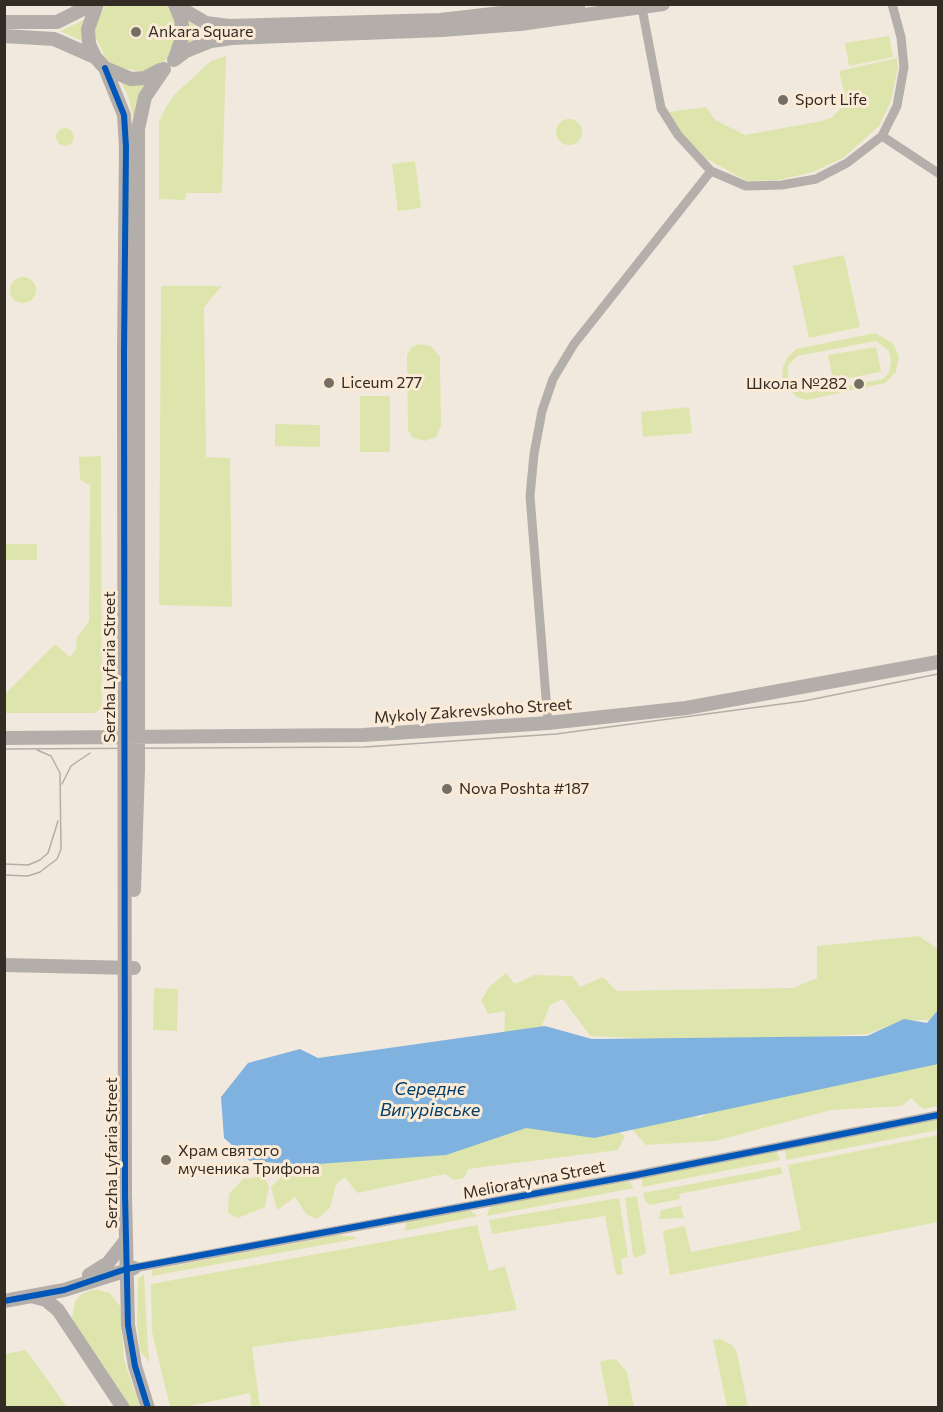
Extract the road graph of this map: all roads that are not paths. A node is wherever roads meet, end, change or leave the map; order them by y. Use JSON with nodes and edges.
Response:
{"nodes":[{"id":1,"x":95,"y":4,"type":"edge"},
{"id":2,"x":579,"y":4,"type":"edge"},
{"id":3,"x":663,"y":4,"type":"edge"},
{"id":4,"x":892,"y":4,"type":"edge"},
{"id":5,"x":174,"y":5,"type":"edge"},
{"id":6,"x":642,"y":8,"type":"junction"},
{"id":7,"x":4,"y":22,"type":"edge"},
{"id":8,"x":4,"y":36,"type":"edge"},
{"id":9,"x":95,"y":57,"type":"junction"},
{"id":10,"x":169,"y":64,"type":"junction"},
{"id":11,"x":105,"y":68,"type":"junction"},
{"id":12,"x":882,"y":136,"type":"junction"},
{"id":13,"x":711,"y":171,"type":"junction"},
{"id":14,"x":939,"y":173,"type":"edge"},
{"id":15,"x":939,"y":662,"type":"edge"},
{"id":16,"x":548,"y":723,"type":"junction"},
{"id":17,"x":4,"y":738,"type":"edge"},
{"id":18,"x":131,"y":738,"type":"junction"},
{"id":19,"x":4,"y":964,"type":"edge"},
{"id":20,"x":130,"y":968,"type":"junction"},
{"id":21,"x":939,"y":1115,"type":"edge"},
{"id":22,"x":126,"y":1240,"type":"junction"},
{"id":23,"x":130,"y":1269,"type":"junction"},
{"id":24,"x":64,"y":1290,"type":"junction"},
{"id":25,"x":32,"y":1296,"type":"junction"},
{"id":26,"x":4,"y":1301,"type":"edge"},
{"id":27,"x":123,"y":1407,"type":"edge"},
{"id":28,"x":148,"y":1407,"type":"edge"}],
"edges":[{"from":1,"to":7,"type":"street"},
{"from":1,"to":9,"type":"street"},
{"from":2,"to":5,"type":"street"},
{"from":3,"to":6,"type":"street"},
{"from":4,"to":12,"type":"street"},
{"from":5,"to":10,"type":"street"},
{"from":6,"to":10,"type":"street"},
{"from":6,"to":13,"type":"street"},
{"from":8,"to":9,"type":"street"},
{"from":9,"to":11,"type":"street"},
{"from":10,"to":11,"type":"street"},
{"from":10,"to":18,"type":"street","name":"Serzha Lyfaria Street"},
{"from":11,"to":18,"type":"street","name":"Serzha Lyfaria Street"},
{"from":12,"to":13,"type":"street"},
{"from":12,"to":14,"type":"street"},
{"from":13,"to":16,"type":"street"},
{"from":15,"to":16,"type":"street","name":"Mykoly Zakrevskoho Street"},
{"from":16,"to":18,"type":"street","name":"Mykoly Zakrevskoho Street"},
{"from":17,"to":18,"type":"street","name":"Mykoly Zakrevskoho Street"},
{"from":18,"to":20,"type":"street","name":"Serzha Lyfaria Street"},
{"from":19,"to":20,"type":"street"},
{"from":20,"to":22,"type":"street","name":"Serzha Lyfaria Street"},
{"from":20,"to":23,"type":"street","name":"Serzha Lyfaria Street"},
{"from":21,"to":23,"type":"street","name":"Melioratyvna Street"},
{"from":22,"to":23,"type":"street","name":"Serzha Lyfaria Street"},
{"from":22,"to":24,"type":"street"},
{"from":23,"to":24,"type":"street"},
{"from":23,"to":28,"type":"street"},
{"from":24,"to":25,"type":"street"},
{"from":25,"to":26,"type":"street"},
{"from":25,"to":27,"type":"street"}]}
